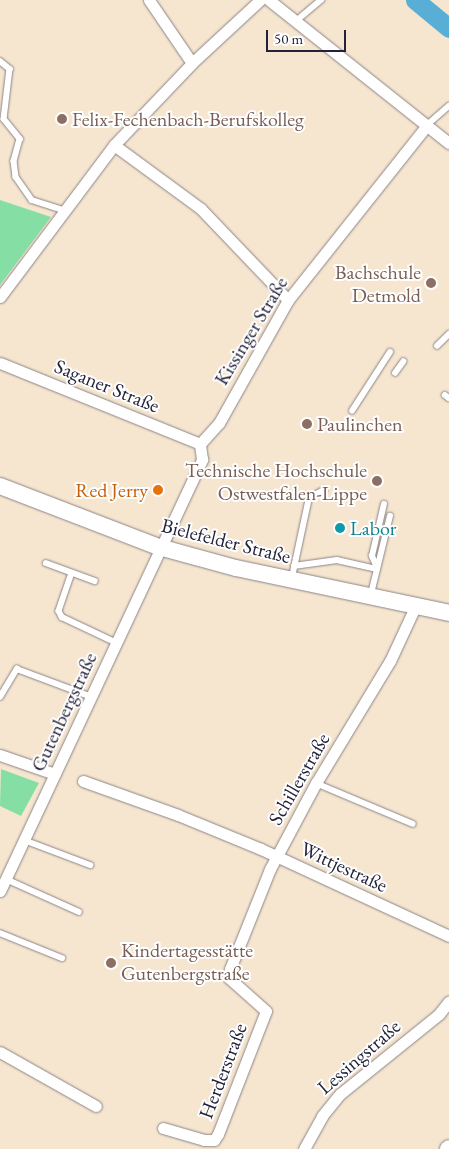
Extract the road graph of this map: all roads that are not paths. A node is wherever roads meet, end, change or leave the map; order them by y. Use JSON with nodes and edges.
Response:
{"nodes":[{"id":1,"x":149,"y":0,"type":"edge"},
{"id":2,"x":260,"y":0,"type":"edge"},
{"id":3,"x":269,"y":0,"type":"edge"},
{"id":4,"x":321,"y":0,"type":"edge"},
{"id":5,"x":296,"y":21,"type":"junction"},
{"id":6,"x":0,"y":61,"type":"edge"},
{"id":7,"x":192,"y":63,"type":"junction"},
{"id":8,"x":449,"y":106,"type":"edge"},
{"id":9,"x":427,"y":125,"type":"junction"},
{"id":10,"x":449,"y":143,"type":"edge"},
{"id":11,"x":114,"y":146,"type":"junction"},
{"id":12,"x":65,"y":211,"type":"junction"},
{"id":13,"x":0,"y":297,"type":"edge"},
{"id":14,"x":288,"y":300,"type":"junction"},
{"id":15,"x":449,"y":334,"type":"edge"},
{"id":16,"x":437,"y":346,"type":"dead end"},
{"id":17,"x":390,"y":352,"type":"dead end"},
{"id":18,"x":403,"y":362,"type":"dead end"},
{"id":19,"x":0,"y":363,"type":"edge"},
{"id":20,"x":395,"y":373,"type":"dead end"},
{"id":21,"x":352,"y":411,"type":"dead end"},
{"id":22,"x":200,"y":444,"type":"junction"},
{"id":23,"x":0,"y":486,"type":"edge"},
{"id":24,"x":324,"y":490,"type":"dead end"},
{"id":25,"x":384,"y":504,"type":"dead end"},
{"id":26,"x":390,"y":516,"type":"dead end"},
{"id":27,"x":159,"y":547,"type":"junction"},
{"id":28,"x":46,"y":563,"type":"dead end"},
{"id":29,"x":377,"y":569,"type":"junction"},
{"id":30,"x":72,"y":573,"type":"junction"},
{"id":31,"x":293,"y":573,"type":"junction"},
{"id":32,"x":95,"y":581,"type":"dead end"},
{"id":33,"x":371,"y":595,"type":"junction"},
{"id":34,"x":416,"y":605,"type":"junction"},
{"id":35,"x":449,"y":613,"type":"edge"},
{"id":36,"x":117,"y":643,"type":"junction"},
{"id":37,"x":0,"y":697,"type":"edge"},
{"id":38,"x":92,"y":697,"type":"junction"},
{"id":39,"x":0,"y":755,"type":"edge"},
{"id":40,"x":55,"y":774,"type":"junction"},
{"id":41,"x":83,"y":781,"type":"dead end"},
{"id":42,"x":316,"y":783,"type":"junction"},
{"id":43,"x":413,"y":824,"type":"dead end"},
{"id":44,"x":24,"y":840,"type":"junction"},
{"id":45,"x":276,"y":856,"type":"junction"},
{"id":46,"x":90,"y":865,"type":"dead end"},
{"id":47,"x":6,"y":879,"type":"junction"},
{"id":48,"x":0,"y":892,"type":"edge"},
{"id":49,"x":79,"y":912,"type":"dead end"},
{"id":50,"x":0,"y":933,"type":"edge"},
{"id":51,"x":449,"y":936,"type":"edge"},
{"id":52,"x":62,"y":958,"type":"dead end"},
{"id":53,"x":229,"y":978,"type":"joint"},
{"id":54,"x":449,"y":1001,"type":"edge"},
{"id":55,"x":0,"y":1052,"type":"edge"},
{"id":56,"x":96,"y":1106,"type":"dead end"},
{"id":57,"x":163,"y":1128,"type":"dead end"},
{"id":58,"x":304,"y":1149,"type":"edge"}],
"edges":[{"from":1,"to":7,"type":"street"},
{"from":2,"to":7,"type":"street"},
{"from":3,"to":5,"type":"street"},
{"from":4,"to":5,"type":"lane"},
{"from":5,"to":9,"type":"street"},
{"from":6,"to":12,"type":"lane"},
{"from":7,"to":11,"type":"street"},
{"from":8,"to":9,"type":"lane","name":"Kissinger Straße"},
{"from":9,"to":10,"type":"street"},
{"from":9,"to":14,"type":"street","name":"Kissinger Straße"},
{"from":11,"to":12,"type":"street"},
{"from":11,"to":14,"type":"street"},
{"from":12,"to":13,"type":"street"},
{"from":14,"to":22,"type":"street","name":"Kissinger Straße"},
{"from":15,"to":16,"type":"lane"},
{"from":17,"to":21,"type":"lane"},
{"from":18,"to":20,"type":"lane"},
{"from":19,"to":22,"type":"street","name":"Saganer Straße"},
{"from":22,"to":27,"type":"street"},
{"from":23,"to":27,"type":"main road","name":"Bielefelder Straße"},
{"from":24,"to":31,"type":"lane"},
{"from":25,"to":29,"type":"lane"},
{"from":26,"to":29,"type":"lane"},
{"from":27,"to":31,"type":"main road","name":"Bielefelder Straße"},
{"from":27,"to":36,"type":"street","name":"Gutenbergstraße"},
{"from":28,"to":30,"type":"lane"},
{"from":29,"to":31,"type":"lane"},
{"from":29,"to":33,"type":"lane"},
{"from":30,"to":32,"type":"lane"},
{"from":30,"to":36,"type":"lane"},
{"from":31,"to":33,"type":"main road","name":"Bielefelder Straße"},
{"from":33,"to":34,"type":"main road","name":"Bielefelder Straße"},
{"from":34,"to":35,"type":"main road","name":"Bielefelder Straße"},
{"from":34,"to":42,"type":"street","name":"Schillerstraße"},
{"from":36,"to":38,"type":"street","name":"Gutenbergstraße"},
{"from":37,"to":38,"type":"lane"},
{"from":38,"to":40,"type":"street","name":"Gutenbergstraße"},
{"from":39,"to":40,"type":"street"},
{"from":40,"to":44,"type":"street","name":"Gutenbergstraße"},
{"from":41,"to":45,"type":"street","name":"Wittjestraße"},
{"from":42,"to":43,"type":"lane"},
{"from":42,"to":45,"type":"street","name":"Schillerstraße"},
{"from":44,"to":46,"type":"lane"},
{"from":44,"to":47,"type":"street","name":"Gutenbergstraße"},
{"from":45,"to":51,"type":"street","name":"Wittjestraße"},
{"from":45,"to":53,"type":"street","name":"Schillerstraße"},
{"from":47,"to":48,"type":"street","name":"Gutenbergstraße"},
{"from":47,"to":49,"type":"lane"},
{"from":50,"to":52,"type":"lane"},
{"from":53,"to":57,"type":"street","name":"Herderstraße"},
{"from":54,"to":58,"type":"street","name":"Lessingstraße"},
{"from":55,"to":56,"type":"street"}]}
